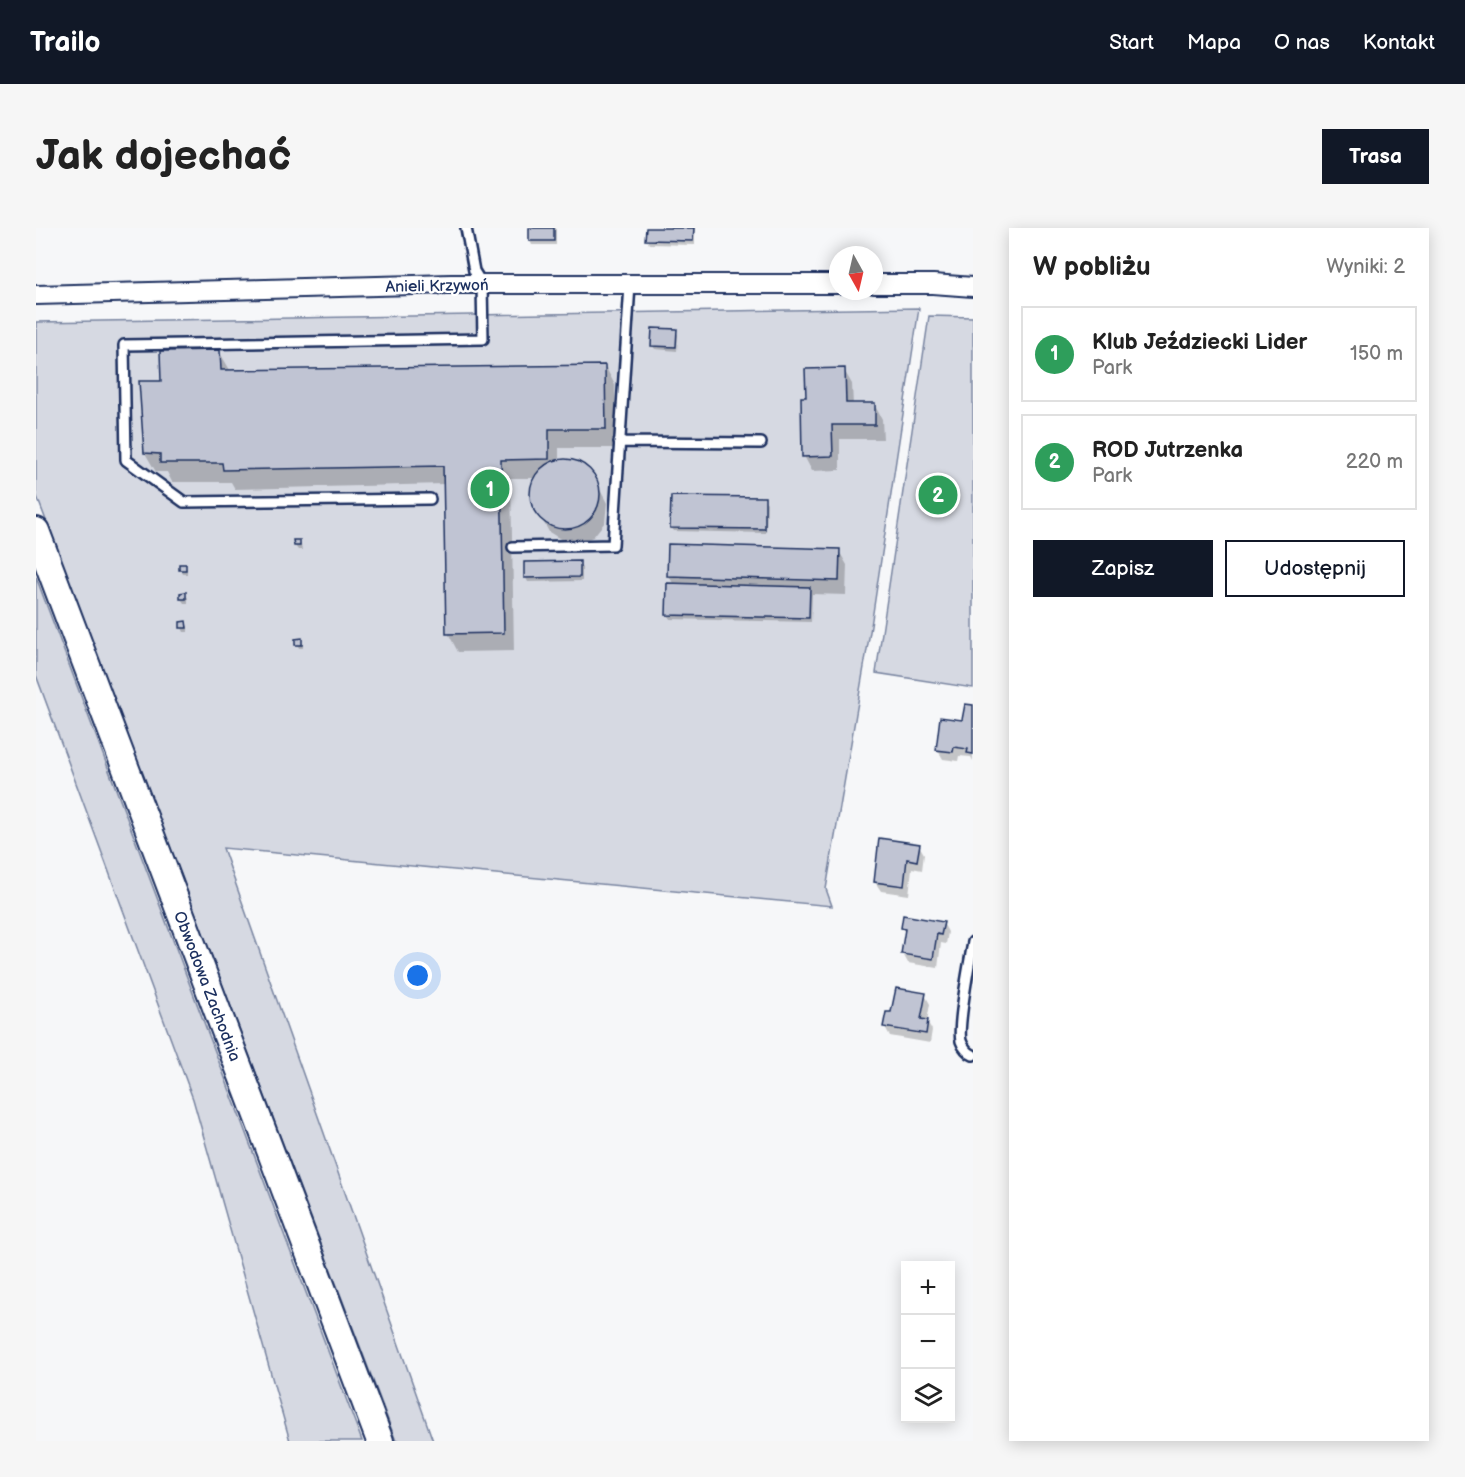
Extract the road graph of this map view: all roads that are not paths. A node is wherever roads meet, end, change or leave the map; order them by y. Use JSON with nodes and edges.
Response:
{"nodes":[{"id":1,"x":466,"y":228,"type":"edge"},
{"id":2,"x":482,"y":284,"type":"junction"},
{"id":3,"x":829,"y":284,"type":"edge"},
{"id":4,"x":883,"y":284,"type":"edge"},
{"id":5,"x":630,"y":285,"type":"junction"},
{"id":6,"x":973,"y":286,"type":"edge"},
{"id":7,"x":36,"y":295,"type":"edge"},
{"id":8,"x":619,"y":442,"type":"junction"},
{"id":9,"x":761,"y":443,"type":"dead end"},
{"id":10,"x":430,"y":499,"type":"dead end"},
{"id":11,"x":36,"y":531,"type":"edge"},
{"id":12,"x":513,"y":547,"type":"dead end"},
{"id":13,"x":973,"y":942,"type":"edge"},
{"id":14,"x":973,"y":1056,"type":"edge"},
{"id":15,"x":380,"y":1441,"type":"edge"}],
"edges":[{"from":1,"to":2,"type":"lane"},
{"from":2,"to":5,"type":"street","name":"Anieli Krzywoń"},
{"from":2,"to":7,"type":"street","name":"Anieli Krzywoń"},
{"from":2,"to":10,"type":"lane"},
{"from":3,"to":5,"type":"street","name":"Anieli Krzywoń"},
{"from":4,"to":6,"type":"street"},
{"from":5,"to":8,"type":"lane"},
{"from":8,"to":9,"type":"lane"},
{"from":8,"to":12,"type":"lane"},
{"from":11,"to":15,"type":"main road","name":"Obwodowa Zachodnia"},
{"from":13,"to":14,"type":"lane"}]}
